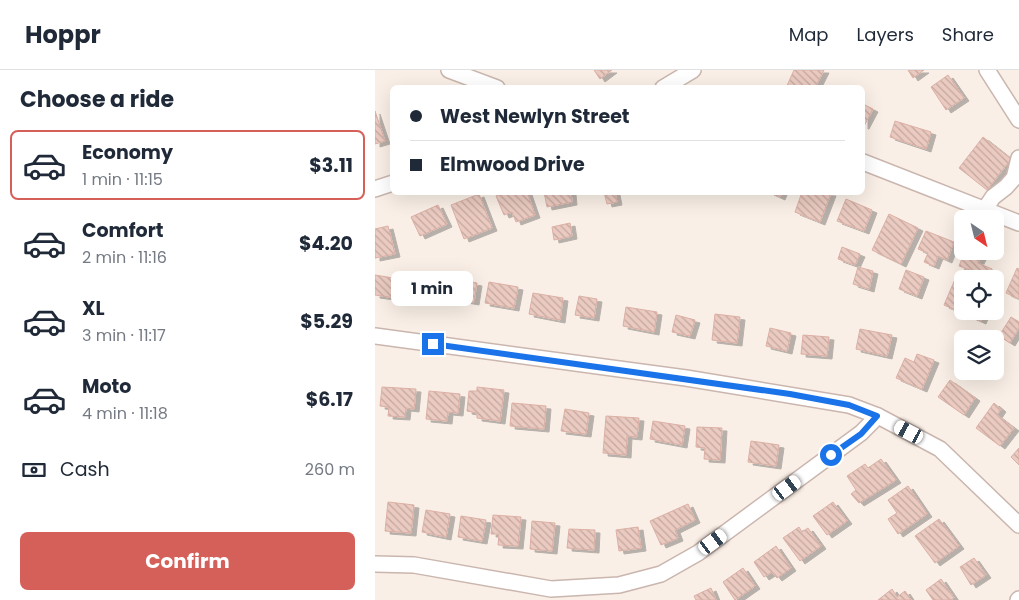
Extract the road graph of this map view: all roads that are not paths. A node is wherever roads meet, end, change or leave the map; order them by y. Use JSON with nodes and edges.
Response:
{"nodes":[{"id":1,"x":449,"y":70,"type":"edge"},
{"id":2,"x":693,"y":70,"type":"edge"},
{"id":3,"x":987,"y":70,"type":"edge"},
{"id":4,"x":489,"y":85,"type":"edge"},
{"id":5,"x":669,"y":85,"type":"edge"},
{"id":6,"x":1019,"y":120,"type":"edge"},
{"id":7,"x":1019,"y":158,"type":"edge"},
{"id":8,"x":865,"y":163,"type":"edge"},
{"id":9,"x":390,"y":184,"type":"edge"},
{"id":10,"x":375,"y":189,"type":"edge"},
{"id":11,"x":985,"y":209,"type":"junction"},
{"id":12,"x":1019,"y":223,"type":"edge"},
{"id":13,"x":375,"y":336,"type":"edge"},
{"id":14,"x":877,"y":416,"type":"junction"},
{"id":15,"x":1019,"y":525,"type":"edge"},
{"id":16,"x":375,"y":564,"type":"edge"},
{"id":17,"x":555,"y":594,"type":"edge"}],
"edges":[{"from":1,"to":4,"type":"street"},
{"from":2,"to":5,"type":"street"},
{"from":3,"to":6,"type":"street"},
{"from":7,"to":11,"type":"street"},
{"from":8,"to":11,"type":"street"},
{"from":9,"to":10,"type":"street"},
{"from":11,"to":12,"type":"street"},
{"from":13,"to":14,"type":"street"},
{"from":14,"to":15,"type":"street"},
{"from":14,"to":17,"type":"street"},
{"from":16,"to":17,"type":"street"}]}
